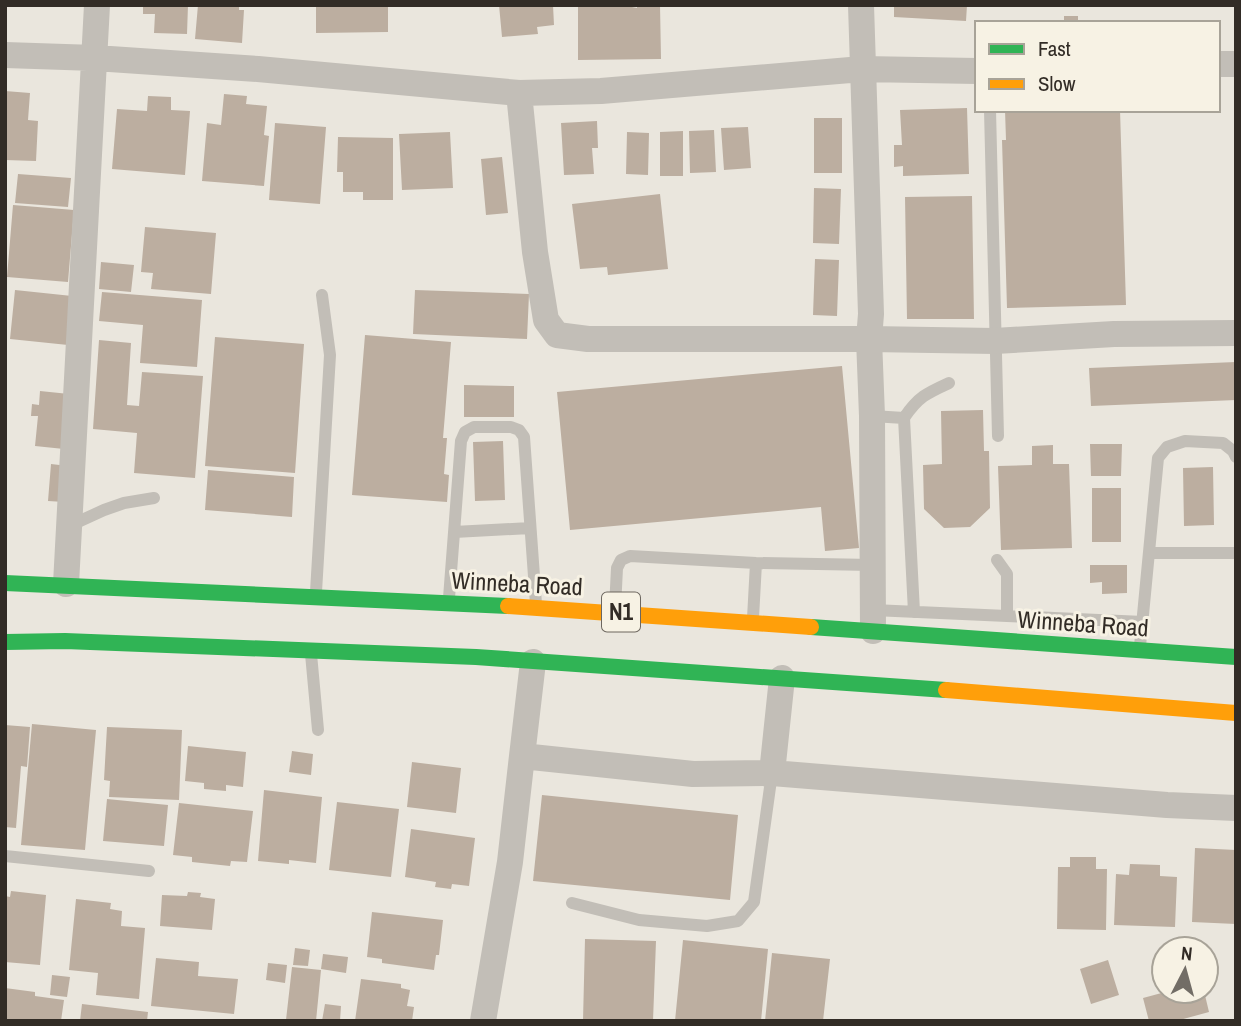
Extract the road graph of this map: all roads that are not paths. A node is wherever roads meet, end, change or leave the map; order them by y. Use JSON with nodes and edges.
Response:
{"nodes":[{"id":1,"x":97,"y":5,"type":"edge"},
{"id":2,"x":861,"y":5,"type":"edge"},
{"id":3,"x":5,"y":55,"type":"edge"},
{"id":4,"x":94,"y":58,"type":"junction"},
{"id":5,"x":862,"y":69,"type":"junction"},
{"id":6,"x":975,"y":71,"type":"edge"},
{"id":7,"x":519,"y":93,"type":"junction"},
{"id":8,"x":990,"y":112,"type":"edge"},
{"id":9,"x":322,"y":295,"type":"dead end"},
{"id":10,"x":1236,"y":333,"type":"edge"},
{"id":11,"x":869,"y":339,"type":"junction"},
{"id":12,"x":995,"y":341,"type":"junction"},
{"id":13,"x":949,"y":383,"type":"dead end"},
{"id":14,"x":872,"y":416,"type":"junction"},
{"id":15,"x":904,"y":418,"type":"junction"},
{"id":16,"x":998,"y":436,"type":"dead end"},
{"id":17,"x":1236,"y":457,"type":"edge"},
{"id":18,"x":154,"y":498,"type":"dead end"},
{"id":19,"x":69,"y":526,"type":"junction"},
{"id":20,"x":530,"y":528,"type":"junction"},
{"id":21,"x":454,"y":532,"type":"junction"},
{"id":22,"x":1149,"y":553,"type":"junction"},
{"id":23,"x":1236,"y":553,"type":"edge"},
{"id":24,"x":997,"y":560,"type":"dead end"},
{"id":25,"x":756,"y":563,"type":"junction"},
{"id":26,"x":873,"y":565,"type":"junction"},
{"id":27,"x":5,"y":583,"type":"edge"},
{"id":28,"x":66,"y":584,"type":"junction"},
{"id":29,"x":316,"y":596,"type":"junction"},
{"id":30,"x":448,"y":602,"type":"junction"},
{"id":31,"x":536,"y":608,"type":"junction"},
{"id":32,"x":615,"y":612,"type":"junction"},
{"id":33,"x":914,"y":612,"type":"junction"},
{"id":34,"x":1007,"y":616,"type":"junction"},
{"id":35,"x":873,"y":621,"type":"junction"},
{"id":36,"x":753,"y":622,"type":"junction"},
{"id":37,"x":1143,"y":622,"type":"junction"},
{"id":38,"x":5,"y":642,"type":"edge"},
{"id":39,"x":310,"y":650,"type":"junction"},
{"id":40,"x":1139,"y":652,"type":"junction"},
{"id":41,"x":1236,"y":657,"type":"edge"},
{"id":42,"x":533,"y":662,"type":"junction"},
{"id":43,"x":782,"y":678,"type":"junction"},
{"id":44,"x":1232,"y":711,"type":"edge"},
{"id":45,"x":318,"y":730,"type":"dead end"},
{"id":46,"x":522,"y":756,"type":"junction"},
{"id":47,"x":772,"y":773,"type":"junction"},
{"id":48,"x":1236,"y":808,"type":"edge"},
{"id":49,"x":5,"y":856,"type":"edge"},
{"id":50,"x":149,"y":871,"type":"dead end"},
{"id":51,"x":572,"y":903,"type":"dead end"},
{"id":52,"x":483,"y":1021,"type":"edge"}],
"edges":[{"from":1,"to":4,"type":"street"},
{"from":2,"to":5,"type":"street"},
{"from":3,"to":4,"type":"street"},
{"from":4,"to":7,"type":"street"},
{"from":4,"to":19,"type":"street"},
{"from":5,"to":6,"type":"street"},
{"from":5,"to":7,"type":"street"},
{"from":5,"to":11,"type":"street"},
{"from":7,"to":11,"type":"street"},
{"from":8,"to":12,"type":"lane"},
{"from":9,"to":29,"type":"lane"},
{"from":10,"to":12,"type":"street"},
{"from":11,"to":12,"type":"street"},
{"from":11,"to":14,"type":"street"},
{"from":12,"to":16,"type":"lane"},
{"from":13,"to":15,"type":"lane"},
{"from":14,"to":15,"type":"lane"},
{"from":14,"to":26,"type":"street"},
{"from":15,"to":33,"type":"lane"},
{"from":17,"to":22,"type":"lane"},
{"from":18,"to":19,"type":"lane"},
{"from":19,"to":28,"type":"street"},
{"from":20,"to":21,"type":"lane"},
{"from":20,"to":21,"type":"lane"},
{"from":20,"to":31,"type":"lane"},
{"from":21,"to":30,"type":"lane"},
{"from":22,"to":23,"type":"lane"},
{"from":22,"to":37,"type":"lane"},
{"from":24,"to":34,"type":"lane"},
{"from":25,"to":26,"type":"lane"},
{"from":25,"to":32,"type":"lane"},
{"from":25,"to":36,"type":"lane"},
{"from":26,"to":35,"type":"street"},
{"from":27,"to":28,"type":"highway","name":"Winneba Road","number":"N1"},
{"from":28,"to":29,"type":"highway","name":"Winneba Road","number":"N1"},
{"from":29,"to":30,"type":"highway","name":"Winneba Road","number":"N1"},
{"from":30,"to":31,"type":"highway","name":"Winneba Road","number":"N1"},
{"from":31,"to":32,"type":"highway","name":"Winneba Road","number":"N1"},
{"from":32,"to":36,"type":"highway","name":"Winneba Road","number":"N1"},
{"from":33,"to":34,"type":"lane"},
{"from":33,"to":35,"type":"lane"},
{"from":34,"to":37,"type":"lane"},
{"from":35,"to":36,"type":"highway","name":"Winneba Road","number":"N1"},
{"from":35,"to":40,"type":"highway","name":"Winneba Road","number":"N1"},
{"from":37,"to":40,"type":"lane"},
{"from":38,"to":39,"type":"highway","number":"N1"},
{"from":39,"to":42,"type":"highway","number":"N1"},
{"from":39,"to":45,"type":"lane"},
{"from":40,"to":41,"type":"highway","name":"Winneba Road","number":"N1"},
{"from":42,"to":43,"type":"highway","number":"N1"},
{"from":42,"to":46,"type":"street"},
{"from":43,"to":44,"type":"highway","number":"N1"},
{"from":43,"to":47,"type":"street"},
{"from":46,"to":47,"type":"street"},
{"from":46,"to":52,"type":"street"},
{"from":47,"to":48,"type":"street"},
{"from":47,"to":51,"type":"lane"},
{"from":49,"to":50,"type":"lane"}]}
